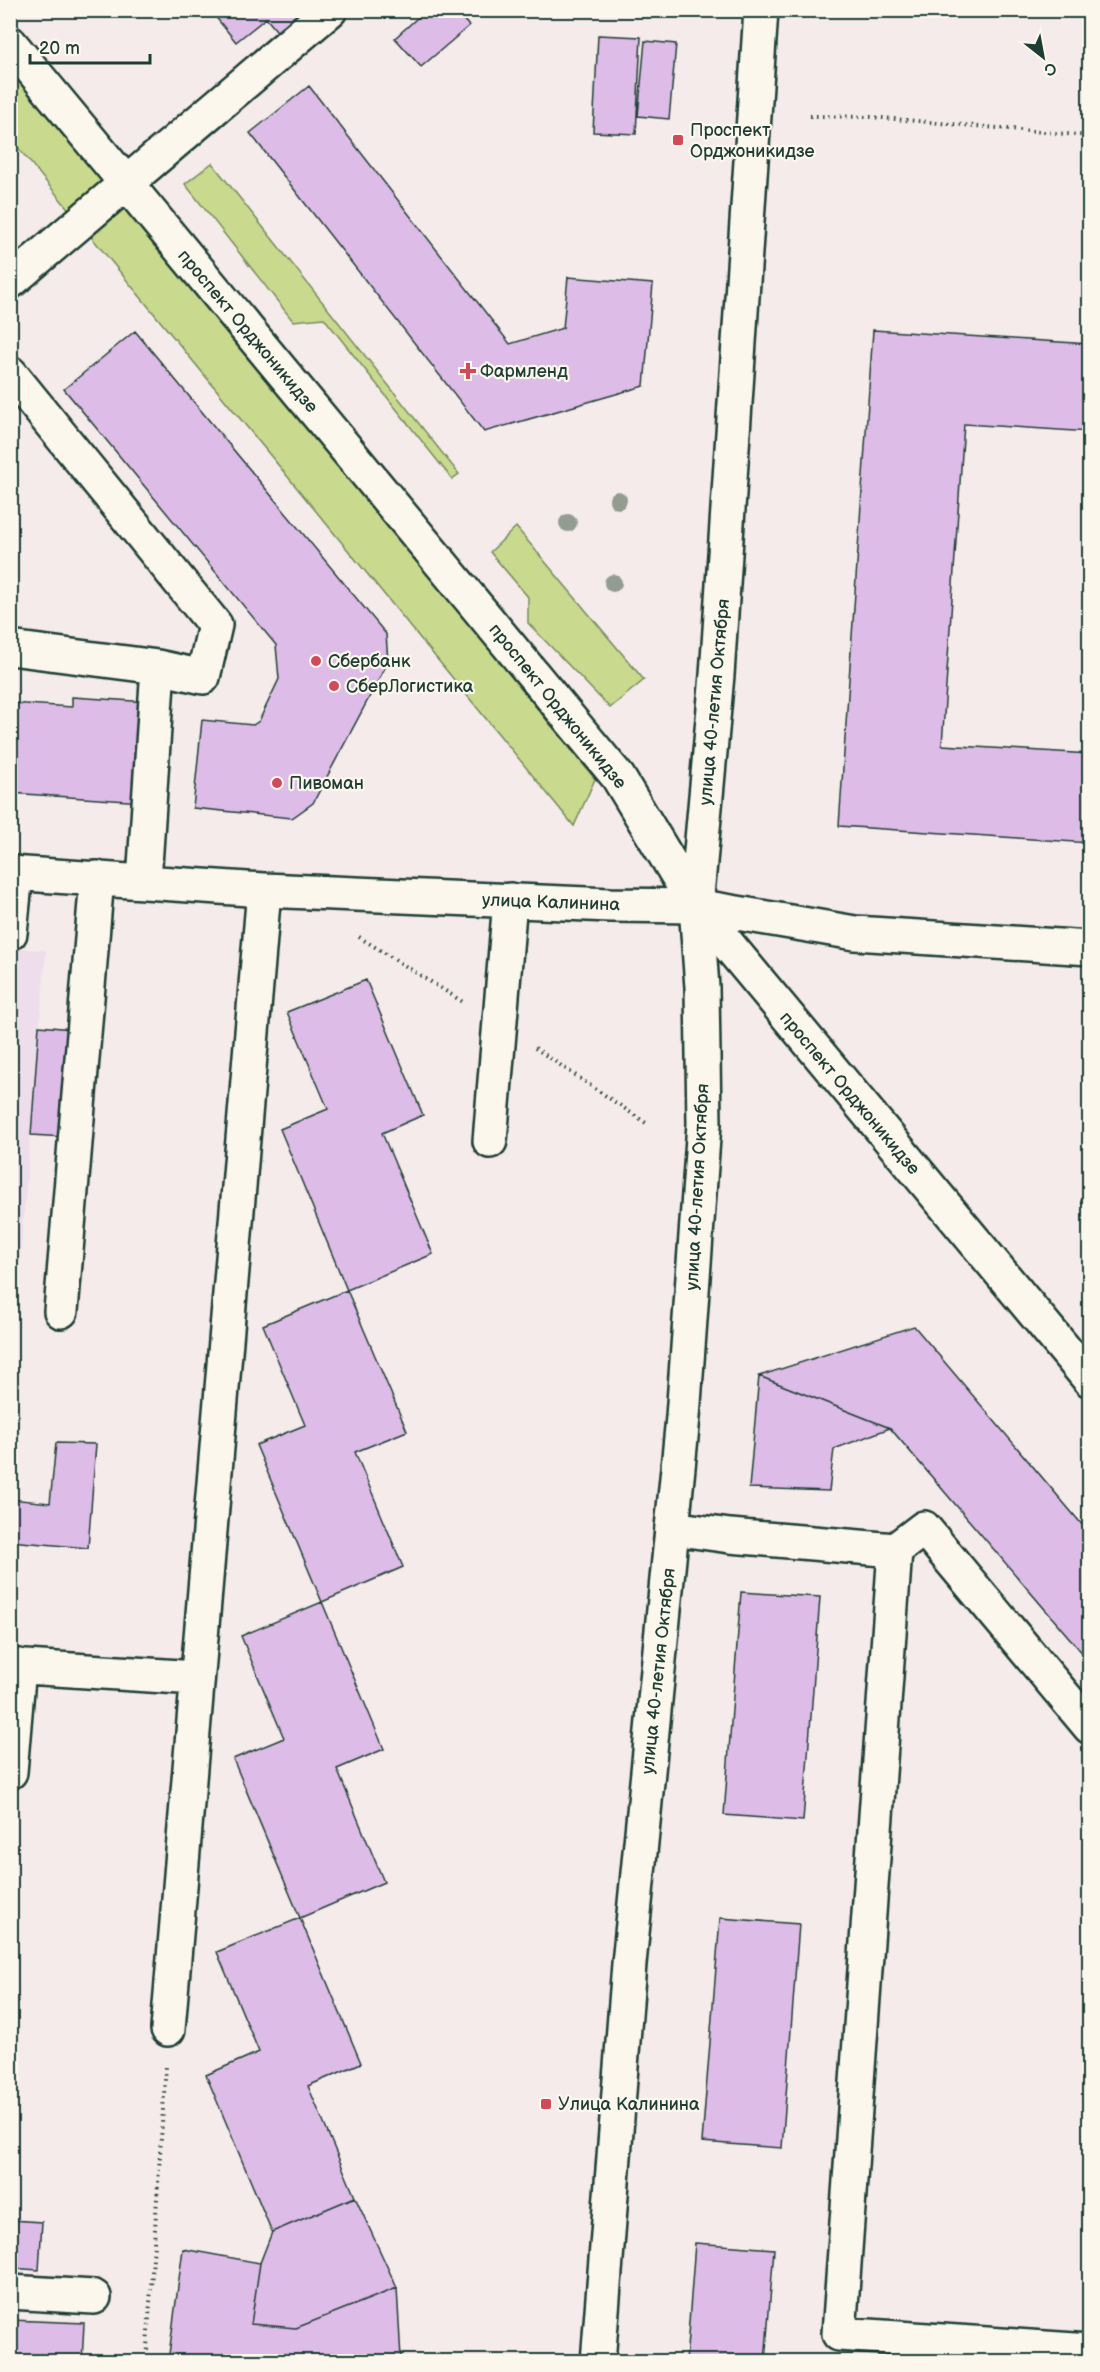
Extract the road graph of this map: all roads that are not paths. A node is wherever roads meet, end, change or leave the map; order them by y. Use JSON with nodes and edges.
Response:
{"nodes":[{"id":1,"x":330,"y":10,"type":"edge"},
{"id":2,"x":761,"y":10,"type":"edge"},
{"id":3,"x":10,"y":43,"type":"edge"},
{"id":4,"x":126,"y":183,"type":"junction"},
{"id":5,"x":10,"y":282,"type":"edge"},
{"id":6,"x":10,"y":373,"type":"edge"},
{"id":7,"x":10,"y":648,"type":"edge"},
{"id":8,"x":159,"y":667,"type":"junction"},
{"id":9,"x":13,"y":873,"type":"edge"},
{"id":10,"x":97,"y":878,"type":"junction"},
{"id":11,"x":144,"y":881,"type":"junction"},
{"id":12,"x":264,"y":890,"type":"junction"},
{"id":13,"x":510,"y":900,"type":"junction"},
{"id":14,"x":696,"y":906,"type":"junction"},
{"id":15,"x":10,"y":933,"type":"edge"},
{"id":16,"x":1089,"y":948,"type":"edge"},
{"id":17,"x":490,"y":1141,"type":"dead end"},
{"id":18,"x":61,"y":1311,"type":"dead end"},
{"id":19,"x":1089,"y":1380,"type":"edge"},
{"id":20,"x":672,"y":1528,"type":"junction"},
{"id":21,"x":895,"y":1550,"type":"junction"},
{"id":22,"x":15,"y":1666,"type":"edge"},
{"id":23,"x":196,"y":1678,"type":"junction"},
{"id":24,"x":1089,"y":1727,"type":"edge"},
{"id":25,"x":10,"y":1772,"type":"edge"},
{"id":26,"x":168,"y":2029,"type":"road end"},
{"id":27,"x":10,"y":2292,"type":"edge"},
{"id":28,"x":94,"y":2297,"type":"dead end"},
{"id":29,"x":1089,"y":2351,"type":"edge"},
{"id":30,"x":598,"y":2361,"type":"edge"}],
"edges":[{"from":1,"to":4,"type":"street"},
{"from":2,"to":14,"type":"street","name":"улица 40-летия Октября"},
{"from":3,"to":4,"type":"street","name":"проспект Орджоникидзе"},
{"from":4,"to":5,"type":"street"},
{"from":4,"to":14,"type":"street","name":"проспект Орджоникидзе"},
{"from":6,"to":8,"type":"street"},
{"from":7,"to":8,"type":"street"},
{"from":8,"to":11,"type":"street"},
{"from":9,"to":10,"type":"street","name":"улица Калинина"},
{"from":9,"to":15,"type":"street"},
{"from":10,"to":11,"type":"street","name":"улица Калинина"},
{"from":10,"to":18,"type":"street"},
{"from":11,"to":12,"type":"street","name":"улица Калинина"},
{"from":12,"to":13,"type":"street","name":"улица Калинина"},
{"from":12,"to":23,"type":"street"},
{"from":13,"to":14,"type":"street","name":"улица Калинина"},
{"from":13,"to":17,"type":"street"},
{"from":14,"to":16,"type":"street","name":"улица Калинина"},
{"from":14,"to":19,"type":"street","name":"проспект Орджоникидзе"},
{"from":14,"to":20,"type":"street","name":"улица 40-летия Октября"},
{"from":20,"to":21,"type":"street"},
{"from":20,"to":30,"type":"street","name":"улица 40-летия Октября"},
{"from":21,"to":24,"type":"street"},
{"from":21,"to":29,"type":"street"},
{"from":22,"to":23,"type":"street"},
{"from":22,"to":25,"type":"street"},
{"from":23,"to":26,"type":"street"},
{"from":27,"to":28,"type":"street"}]}
